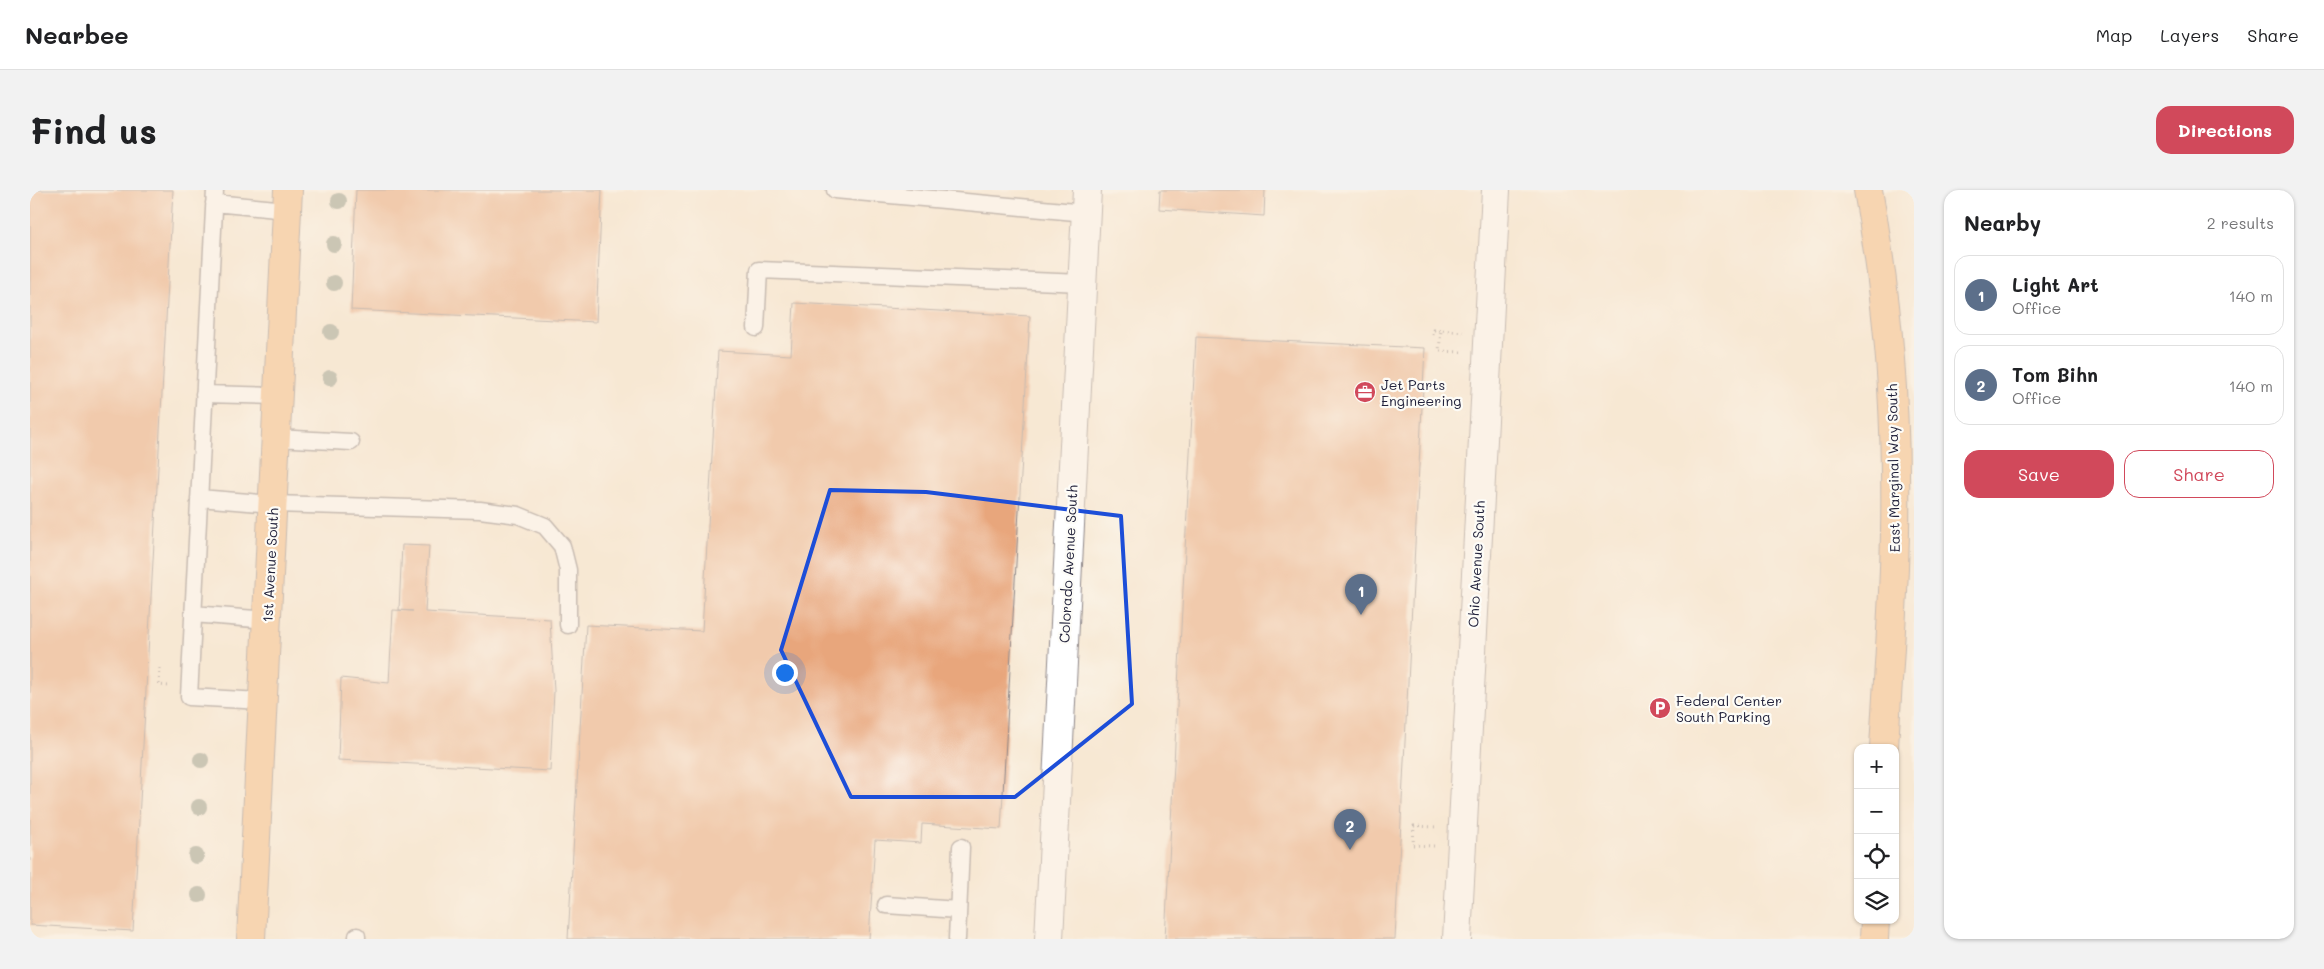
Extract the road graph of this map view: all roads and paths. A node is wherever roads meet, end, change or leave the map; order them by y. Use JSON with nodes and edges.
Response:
{"nodes":[{"id":1,"x":834,"y":190,"type":"edge"},
{"id":2,"x":1496,"y":190,"type":"edge"},
{"id":3,"x":1868,"y":190,"type":"edge"},
{"id":4,"x":214,"y":196,"type":"edge"},
{"id":5,"x":288,"y":200,"type":"edge"},
{"id":6,"x":1087,"y":201,"type":"edge"},
{"id":7,"x":1082,"y":283,"type":"junction"},
{"id":8,"x":756,"y":328,"type":"dead end"},
{"id":9,"x":1440,"y":330,"type":"junction"},
{"id":10,"x":1467,"y":332,"type":"dead end"},
{"id":11,"x":1433,"y":335,"type":"dead end"},
{"id":12,"x":1466,"y":352,"type":"dead end"},
{"id":13,"x":204,"y":394,"type":"junction"},
{"id":14,"x":278,"y":396,"type":"junction"},
{"id":15,"x":276,"y":438,"type":"junction"},
{"id":16,"x":351,"y":442,"type":"dead end"},
{"id":17,"x":199,"y":498,"type":"junction"},
{"id":18,"x":273,"y":504,"type":"junction"},
{"id":19,"x":193,"y":614,"type":"junction"},
{"id":20,"x":267,"y":620,"type":"junction"},
{"id":21,"x":568,"y":625,"type":"dead end"},
{"id":22,"x":160,"y":668,"type":"dead end"},
{"id":23,"x":159,"y":685,"type":"dead end"},
{"id":24,"x":263,"y":701,"type":"junction"},
{"id":25,"x":1884,"y":744,"type":"edge"},
{"id":26,"x":1441,"y":827,"type":"dead end"},
{"id":27,"x":1440,"y":846,"type":"dead end"},
{"id":28,"x":961,"y":847,"type":"dead end"},
{"id":29,"x":886,"y":905,"type":"dead end"},
{"id":30,"x":958,"y":910,"type":"junction"},
{"id":31,"x":1875,"y":924,"type":"edge"},
{"id":32,"x":251,"y":939,"type":"edge"},
{"id":33,"x":957,"y":939,"type":"edge"},
{"id":34,"x":1049,"y":939,"type":"edge"},
{"id":35,"x":1457,"y":939,"type":"edge"},
{"id":36,"x":1874,"y":939,"type":"edge"}],
"edges":[{"from":1,"to":6,"type":"lane"},
{"from":2,"to":35,"type":"street","name":"Ohio Avenue South"},
{"from":3,"to":25,"type":"main road","name":"East Marginal Way South"},
{"from":4,"to":5,"type":"lane"},
{"from":4,"to":13,"type":"lane"},
{"from":5,"to":14,"type":"main road","name":"1st Avenue South"},
{"from":6,"to":7,"type":"street","name":"Colorado Avenue South"},
{"from":7,"to":8,"type":"lane"},
{"from":7,"to":34,"type":"street","name":"Colorado Avenue South"},
{"from":9,"to":10,"type":"path"},
{"from":9,"to":11,"type":"path"},
{"from":9,"to":12,"type":"path"},
{"from":13,"to":14,"type":"lane"},
{"from":13,"to":17,"type":"lane"},
{"from":14,"to":15,"type":"main road","name":"1st Avenue South"},
{"from":15,"to":16,"type":"lane"},
{"from":15,"to":18,"type":"main road","name":"1st Avenue South"},
{"from":17,"to":18,"type":"lane"},
{"from":17,"to":19,"type":"lane"},
{"from":18,"to":20,"type":"main road","name":"1st Avenue South"},
{"from":18,"to":21,"type":"lane"},
{"from":19,"to":20,"type":"lane"},
{"from":19,"to":24,"type":"lane"},
{"from":20,"to":24,"type":"main road","name":"1st Avenue South"},
{"from":22,"to":23,"type":"path"},
{"from":24,"to":32,"type":"main road","name":"1st Avenue South"},
{"from":26,"to":27,"type":"path"},
{"from":28,"to":30,"type":"lane"},
{"from":29,"to":30,"type":"lane"},
{"from":30,"to":33,"type":"lane"},
{"from":31,"to":36,"type":"main road"}]}
